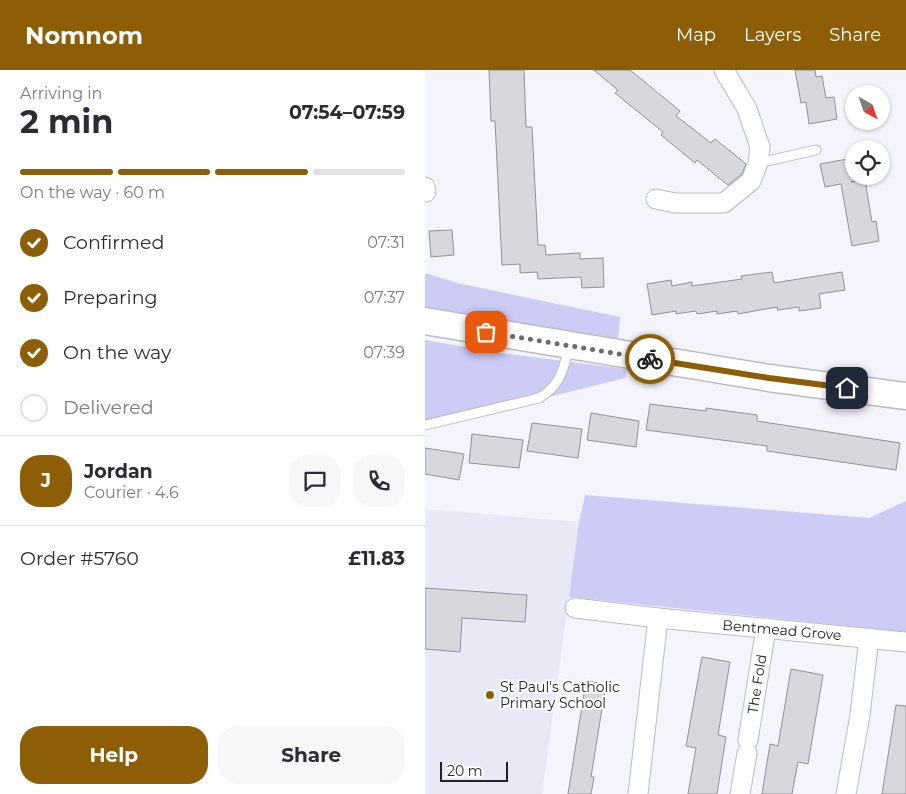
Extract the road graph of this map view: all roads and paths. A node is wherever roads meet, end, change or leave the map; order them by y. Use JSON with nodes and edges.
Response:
{"nodes":[{"id":1,"x":724,"y":70,"type":"edge"},
{"id":2,"x":816,"y":150,"type":"dead end"},
{"id":3,"x":758,"y":164,"type":"junction"},
{"id":4,"x":656,"y":200,"type":"dead end"},
{"id":5,"x":425,"y":321,"type":"edge"},
{"id":6,"x":570,"y":346,"type":"junction"},
{"id":7,"x":906,"y":396,"type":"edge"},
{"id":8,"x":425,"y":425,"type":"edge"},
{"id":9,"x":575,"y":608,"type":"dead end"},
{"id":10,"x":658,"y":618,"type":"junction"},
{"id":11,"x":766,"y":628,"type":"junction"},
{"id":12,"x":869,"y":638,"type":"junction"},
{"id":13,"x":906,"y":642,"type":"edge"},
{"id":14,"x":638,"y":794,"type":"edge"},
{"id":15,"x":740,"y":794,"type":"edge"},
{"id":16,"x":846,"y":794,"type":"edge"}],
"edges":[{"from":1,"to":3,"type":"street"},
{"from":2,"to":3,"type":"lane"},
{"from":3,"to":4,"type":"street"},
{"from":5,"to":6,"type":"street"},
{"from":6,"to":7,"type":"street"},
{"from":6,"to":8,"type":"lane"},
{"from":9,"to":10,"type":"street","name":"Bentmead Grove"},
{"from":10,"to":11,"type":"street","name":"Bentmead Grove"},
{"from":10,"to":14,"type":"street"},
{"from":11,"to":12,"type":"street","name":"Bentmead Grove"},
{"from":11,"to":15,"type":"street","name":"The Fold"},
{"from":12,"to":13,"type":"street","name":"Bentmead Grove"},
{"from":12,"to":16,"type":"street"}]}
